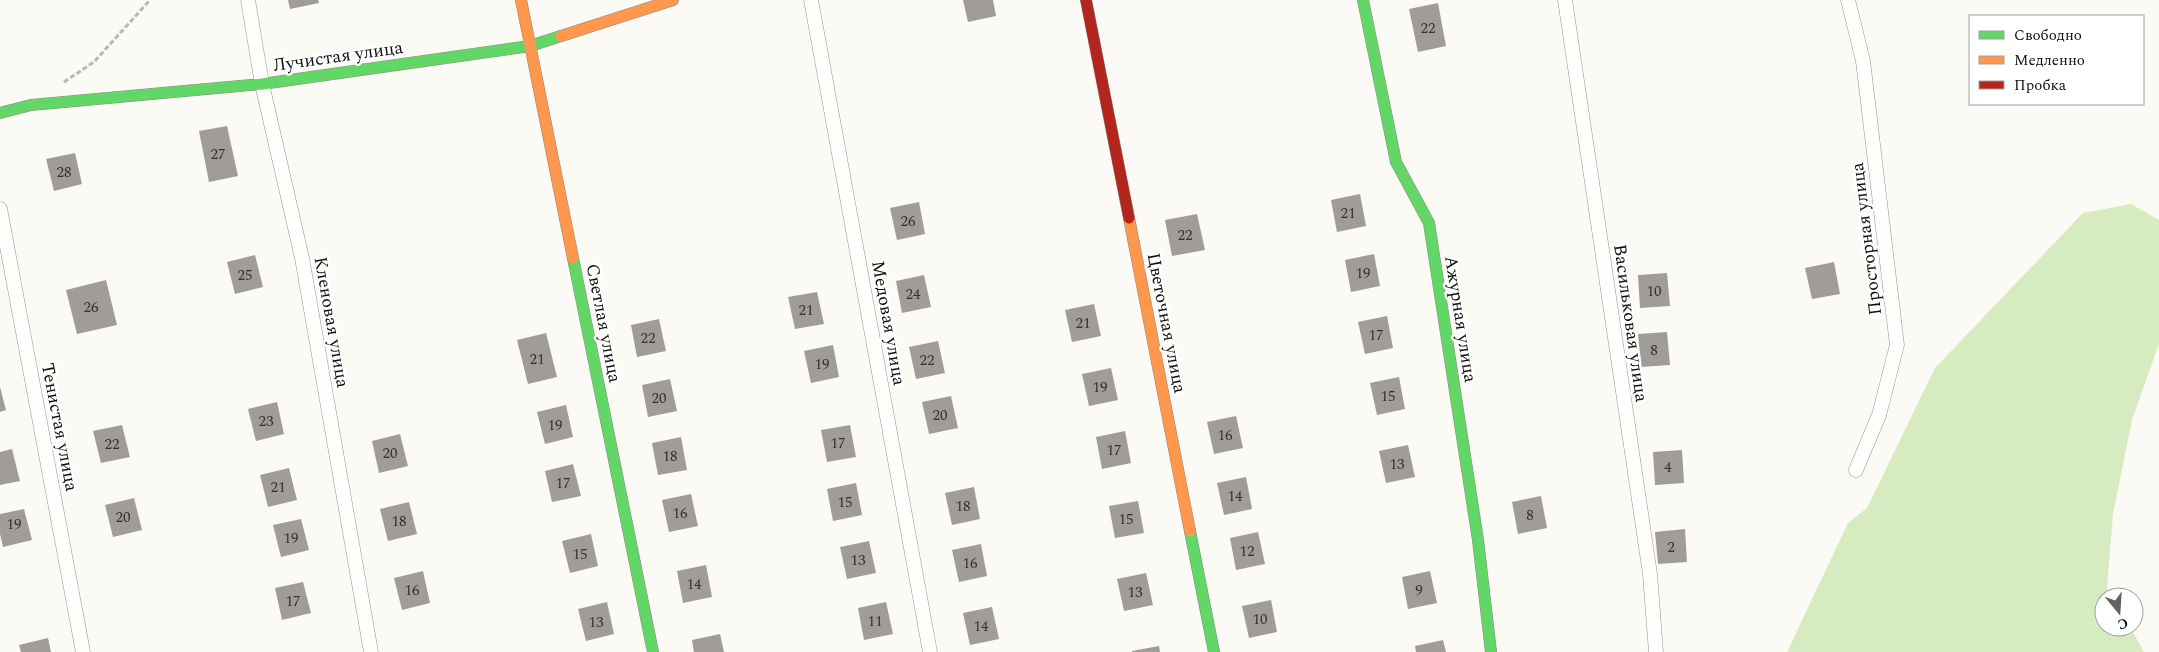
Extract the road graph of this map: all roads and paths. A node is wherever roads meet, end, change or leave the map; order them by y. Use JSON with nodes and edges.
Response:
{"nodes":[{"id":1,"x":150,"y":0,"type":"edge"},
{"id":2,"x":248,"y":0,"type":"edge"},
{"id":3,"x":522,"y":0,"type":"edge"},
{"id":4,"x":674,"y":0,"type":"edge"},
{"id":5,"x":811,"y":0,"type":"edge"},
{"id":6,"x":1086,"y":0,"type":"edge"},
{"id":7,"x":1363,"y":0,"type":"edge"},
{"id":8,"x":1565,"y":0,"type":"edge"},
{"id":9,"x":1848,"y":0,"type":"edge"},
{"id":10,"x":530,"y":46,"type":"junction"},
{"id":11,"x":62,"y":84,"type":"dead end"},
{"id":12,"x":262,"y":84,"type":"junction"},
{"id":13,"x":0,"y":113,"type":"edge"},
{"id":14,"x":0,"y":209,"type":"edge"},
{"id":15,"x":1856,"y":470,"type":"dead end"},
{"id":16,"x":83,"y":652,"type":"edge"},
{"id":17,"x":371,"y":652,"type":"edge"},
{"id":18,"x":653,"y":652,"type":"edge"},
{"id":19,"x":930,"y":652,"type":"edge"},
{"id":20,"x":1214,"y":652,"type":"edge"},
{"id":21,"x":1491,"y":652,"type":"edge"},
{"id":22,"x":1656,"y":652,"type":"edge"}],
"edges":[{"from":1,"to":11,"type":"path"},
{"from":2,"to":12,"type":"street","name":"Кленовая улица"},
{"from":3,"to":10,"type":"street","name":"Светлая улица"},
{"from":4,"to":10,"type":"street","name":"Лучистая улица"},
{"from":5,"to":19,"type":"street","name":"Медовая улица"},
{"from":6,"to":20,"type":"street","name":"Цветочная улица"},
{"from":7,"to":21,"type":"street","name":"Ажурная улица"},
{"from":8,"to":22,"type":"street","name":"Васильковая улица"},
{"from":9,"to":15,"type":"street","name":"Просторная улица"},
{"from":10,"to":12,"type":"street","name":"Лучистая улица"},
{"from":10,"to":18,"type":"street","name":"Светлая улица"},
{"from":12,"to":13,"type":"street","name":"Лучистая улица"},
{"from":12,"to":17,"type":"street","name":"Кленовая улица"},
{"from":14,"to":16,"type":"street","name":"Тенистая улица"}]}
